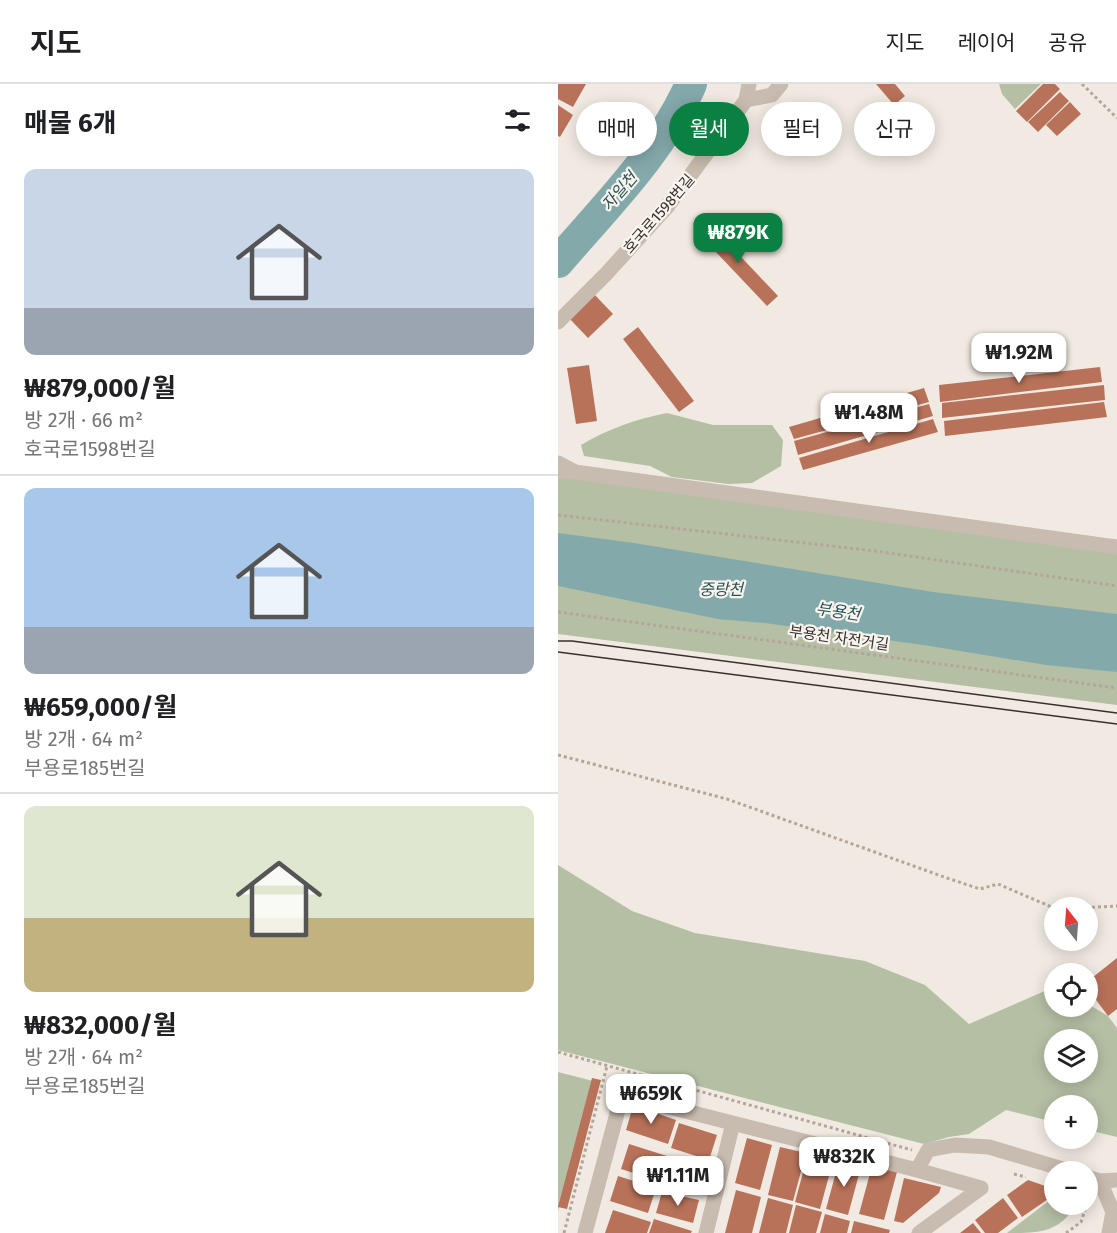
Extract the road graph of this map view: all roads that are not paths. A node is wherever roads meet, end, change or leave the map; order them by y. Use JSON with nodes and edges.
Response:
{"nodes":[{"id":1,"x":749,"y":84,"type":"edge"},
{"id":2,"x":781,"y":84,"type":"edge"},
{"id":3,"x":746,"y":100,"type":"junction"},
{"id":4,"x":558,"y":322,"type":"edge"},
{"id":5,"x":558,"y":463,"type":"edge"},
{"id":6,"x":558,"y":471,"type":"edge"},
{"id":7,"x":575,"y":472,"type":"junction"},
{"id":8,"x":1117,"y":548,"type":"edge"},
{"id":9,"x":733,"y":1124,"type":"junction"},
{"id":10,"x":1044,"y":1163,"type":"edge"},
{"id":11,"x":917,"y":1170,"type":"junction"},
{"id":12,"x":1098,"y":1179,"type":"edge"},
{"id":13,"x":1117,"y":1180,"type":"edge"},
{"id":14,"x":1098,"y":1186,"type":"edge"},
{"id":15,"x":1117,"y":1229,"type":"edge"},
{"id":16,"x":585,"y":1233,"type":"edge"},
{"id":17,"x":706,"y":1233,"type":"edge"},
{"id":18,"x":919,"y":1233,"type":"edge"},
{"id":19,"x":1110,"y":1233,"type":"edge"}],
"edges":[{"from":1,"to":3,"type":"street"},
{"from":2,"to":3,"type":"street"},
{"from":3,"to":4,"type":"street","name":"호국로1598번길"},
{"from":5,"to":7,"type":"street"},
{"from":6,"to":7,"type":"street"},
{"from":7,"to":8,"type":"street"},
{"from":9,"to":11,"type":"street"},
{"from":9,"to":16,"type":"street"},
{"from":9,"to":17,"type":"street"},
{"from":10,"to":11,"type":"street"},
{"from":11,"to":18,"type":"street"},
{"from":12,"to":13,"type":"street"},
{"from":14,"to":19,"type":"street"},
{"from":15,"to":19,"type":"street"}]}
